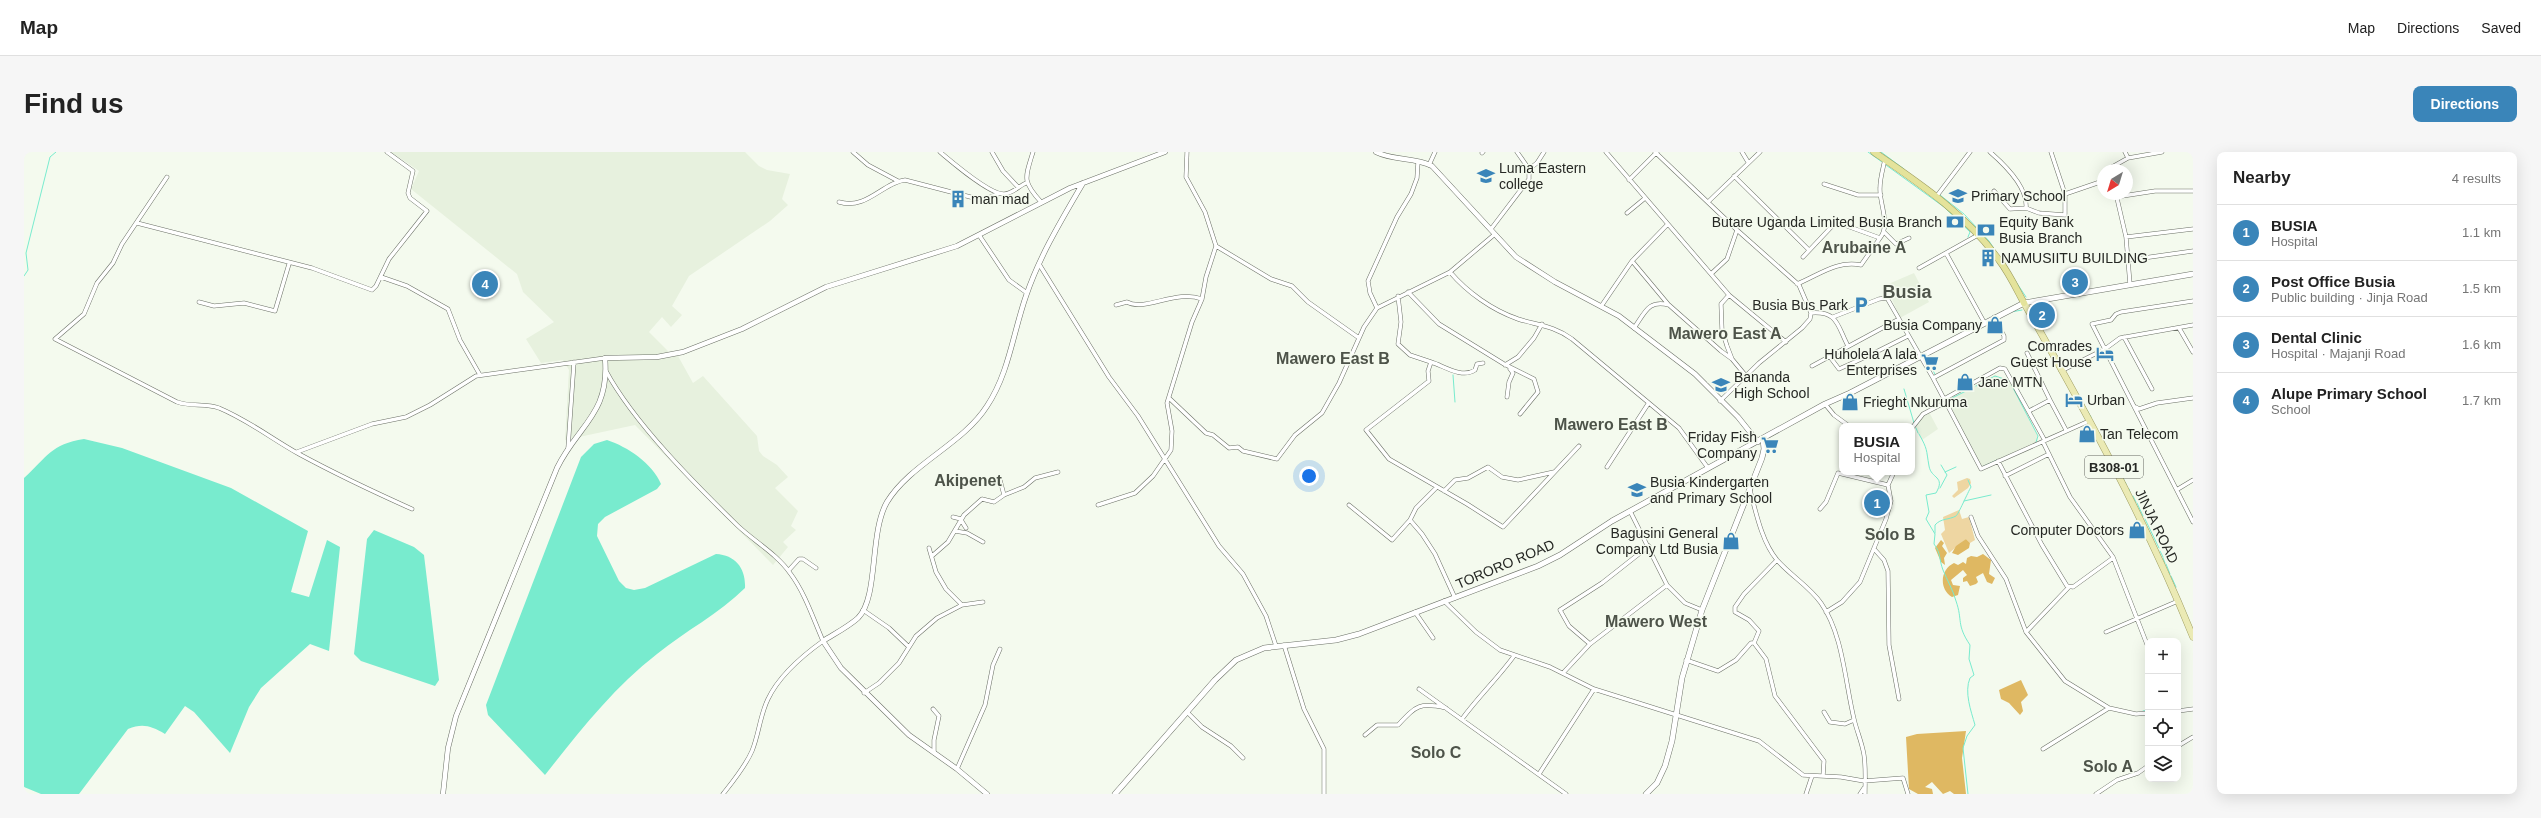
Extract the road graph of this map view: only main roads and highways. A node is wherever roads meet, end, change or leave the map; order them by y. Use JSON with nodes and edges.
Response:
{"nodes":[{"id":1,"x":1874,"y":152,"type":"edge"},
{"id":2,"x":2193,"y":274,"type":"edge"},
{"id":3,"x":2024,"y":303,"type":"junction"},
{"id":4,"x":1763,"y":439,"type":"junction"},
{"id":5,"x":2193,"y":637,"type":"edge"},
{"id":6,"x":1116,"y":794,"type":"edge"},
{"id":7,"x":1646,"y":794,"type":"edge"}],
"edges":[{"from":1,"to":3,"type":"highway","number":"B308-01"},
{"from":2,"to":3,"type":"main road","name":"TORORO ROAD"},
{"from":3,"to":4,"type":"main road","name":"TORORO ROAD"},
{"from":3,"to":5,"type":"main road","name":"JINJA ROAD","number":"B308-01"},
{"from":4,"to":6,"type":"main road","name":"TORORO ROAD"},
{"from":4,"to":7,"type":"main road"}]}
